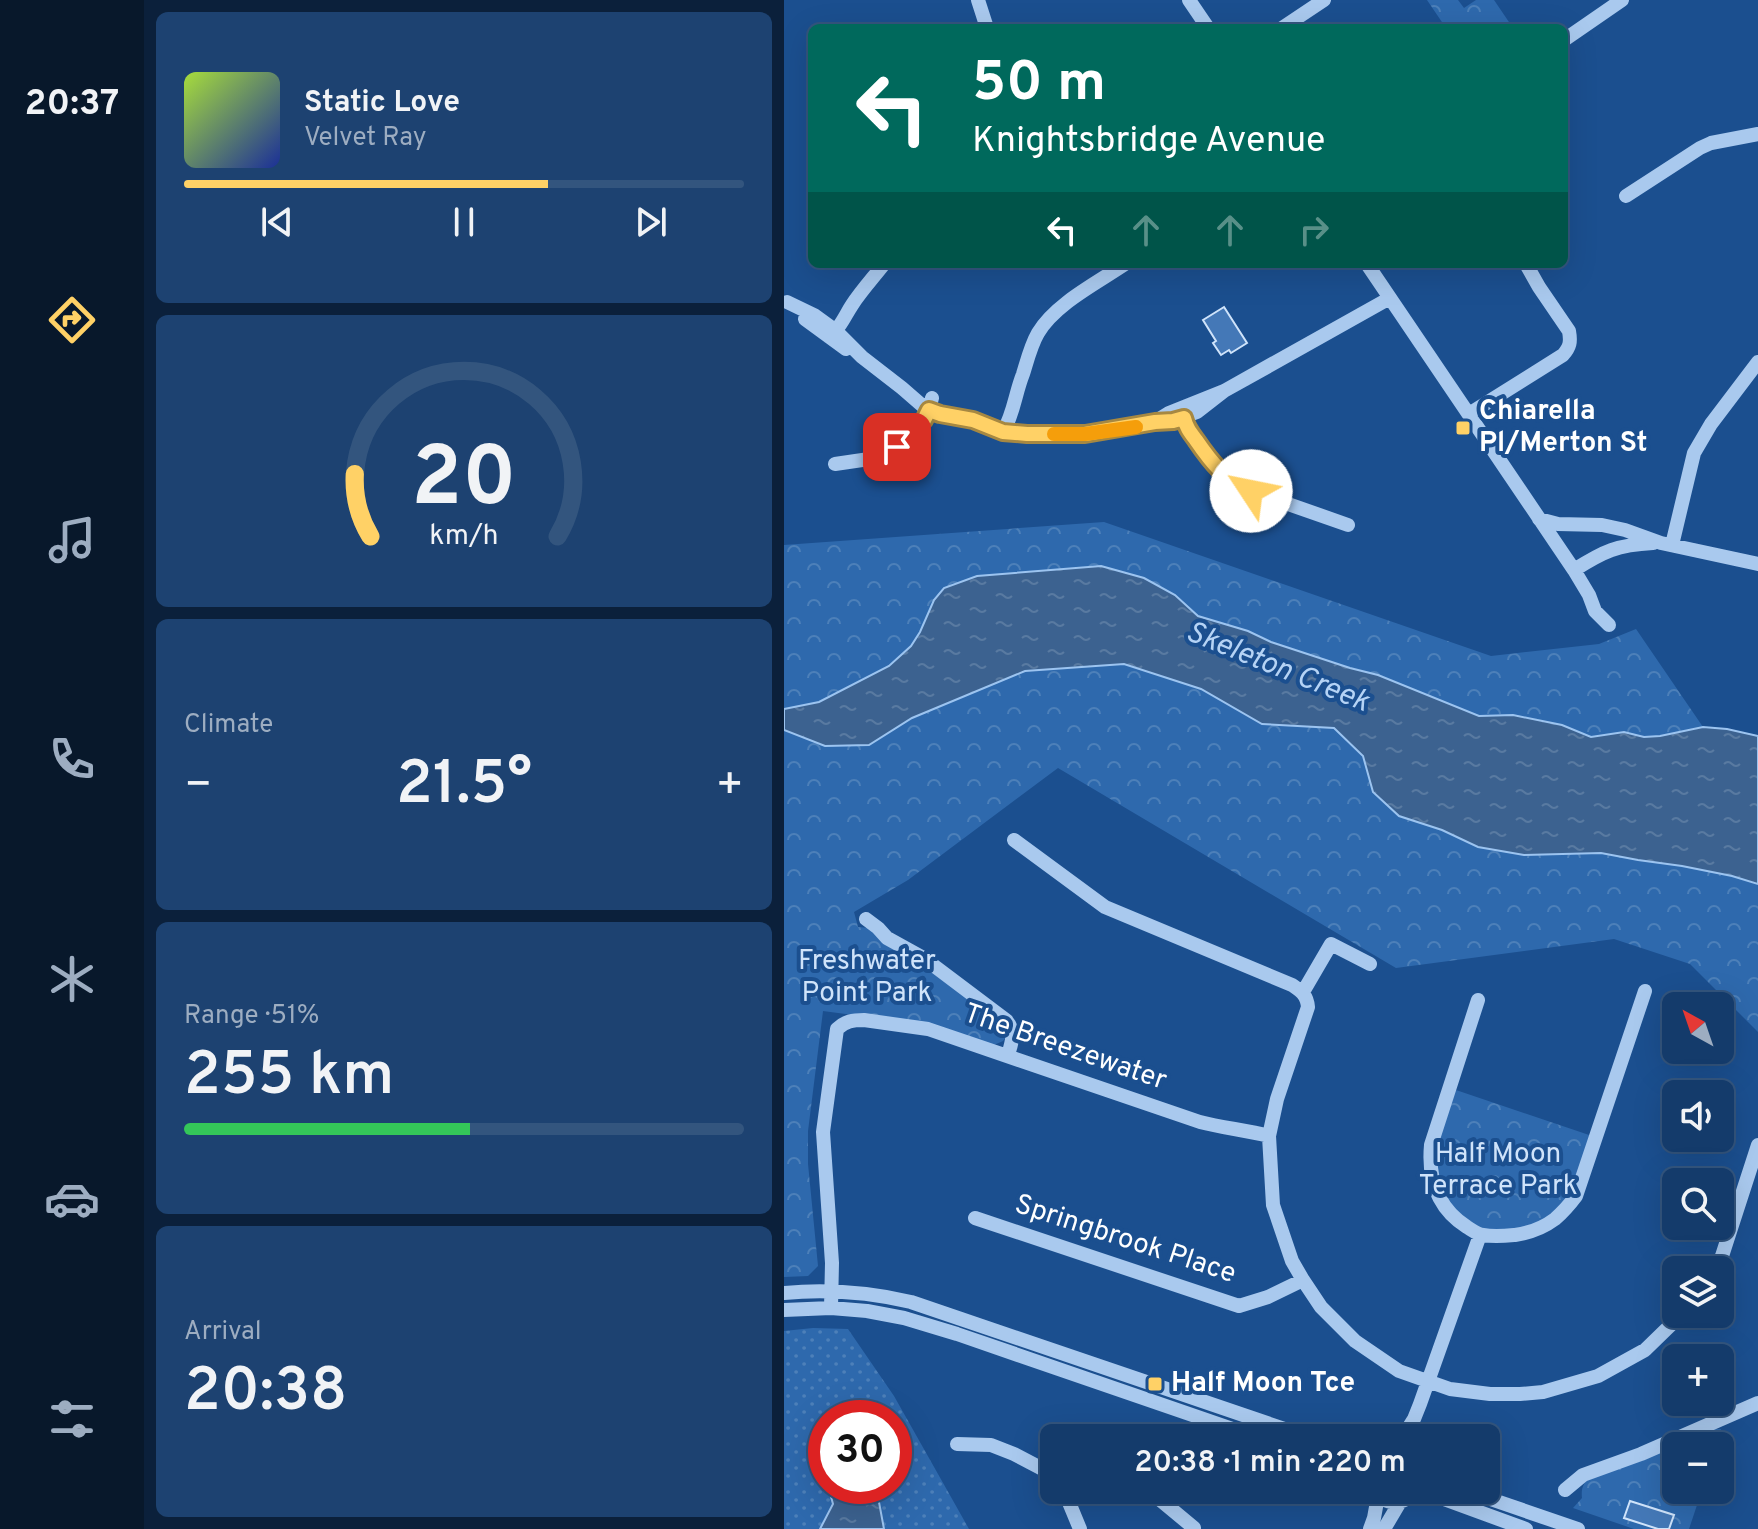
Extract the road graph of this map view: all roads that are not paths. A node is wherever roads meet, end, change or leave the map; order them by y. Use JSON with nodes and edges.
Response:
{"nodes":[{"id":1,"x":978,"y":0,"type":"edge"},
{"id":2,"x":1189,"y":0,"type":"edge"},
{"id":3,"x":1324,"y":0,"type":"edge"},
{"id":4,"x":1622,"y":0,"type":"edge"},
{"id":5,"x":986,"y":24,"type":"edge"},
{"id":6,"x":1205,"y":24,"type":"edge"},
{"id":7,"x":1288,"y":24,"type":"edge"},
{"id":8,"x":1568,"y":37,"type":"edge"},
{"id":9,"x":1758,"y":134,"type":"edge"},
{"id":10,"x":1626,"y":196,"type":"dead end"},
{"id":11,"x":881,"y":268,"type":"edge"},
{"id":12,"x":1119,"y":268,"type":"edge"},
{"id":13,"x":1370,"y":268,"type":"edge"},
{"id":14,"x":1528,"y":268,"type":"edge"},
{"id":15,"x":1390,"y":298,"type":"junction"},
{"id":16,"x":785,"y":301,"type":"edge"},
{"id":17,"x":831,"y":332,"type":"junction"},
{"id":18,"x":1758,"y":362,"type":"edge"},
{"id":19,"x":1753,"y":379,"type":"edge"},
{"id":20,"x":928,"y":405,"type":"junction"},
{"id":21,"x":1185,"y":413,"type":"junction"},
{"id":22,"x":1469,"y":414,"type":"junction"},
{"id":23,"x":1005,"y":425,"type":"junction"},
{"id":24,"x":835,"y":464,"type":"dead end"},
{"id":25,"x":1539,"y":519,"type":"junction"},
{"id":26,"x":1348,"y":525,"type":"dead end"},
{"id":27,"x":1667,"y":544,"type":"junction"},
{"id":28,"x":1758,"y":564,"type":"edge"},
{"id":29,"x":1574,"y":570,"type":"junction"},
{"id":30,"x":1609,"y":625,"type":"dead end"},
{"id":31,"x":1014,"y":840,"type":"dead end"},
{"id":32,"x":866,"y":919,"type":"dead end"},
{"id":33,"x":1370,"y":964,"type":"dead end"},
{"id":34,"x":1645,"y":991,"type":"dead end"},
{"id":35,"x":1303,"y":992,"type":"junction"},
{"id":36,"x":1478,"y":1000,"type":"dead end"},
{"id":37,"x":1008,"y":1055,"type":"junction"},
{"id":38,"x":1269,"y":1136,"type":"junction"},
{"id":39,"x":1758,"y":1145,"type":"edge"},
{"id":40,"x":975,"y":1218,"type":"dead end"},
{"id":41,"x":1480,"y":1235,"type":"junction"},
{"id":42,"x":1722,"y":1256,"type":"edge"},
{"id":43,"x":1303,"y":1280,"type":"junction"},
{"id":44,"x":830,"y":1291,"type":"junction"},
{"id":45,"x":784,"y":1293,"type":"edge"},
{"id":46,"x":831,"y":1308,"type":"junction"},
{"id":47,"x":784,"y":1310,"type":"edge"},
{"id":48,"x":1668,"y":1328,"type":"edge"},
{"id":49,"x":1429,"y":1380,"type":"junction"},
{"id":50,"x":1758,"y":1403,"type":"edge"},
{"id":51,"x":1414,"y":1419,"type":"junction"},
{"id":52,"x":1218,"y":1424,"type":"edge"},
{"id":53,"x":1270,"y":1424,"type":"edge"},
{"id":54,"x":1411,"y":1424,"type":"edge"},
{"id":55,"x":1413,"y":1424,"type":"edge"},
{"id":56,"x":957,"y":1444,"type":"dead end"},
{"id":57,"x":1040,"y":1467,"type":"edge"},
{"id":58,"x":1565,"y":1490,"type":"dead end"},
{"id":59,"x":1500,"y":1502,"type":"edge"},
{"id":60,"x":1070,"y":1504,"type":"edge"},
{"id":61,"x":1165,"y":1504,"type":"edge"},
{"id":62,"x":1375,"y":1504,"type":"edge"},
{"id":63,"x":1404,"y":1504,"type":"edge"},
{"id":64,"x":1457,"y":1504,"type":"edge"},
{"id":65,"x":1194,"y":1528,"type":"edge"},
{"id":66,"x":1080,"y":1529,"type":"edge"},
{"id":67,"x":1370,"y":1529,"type":"edge"},
{"id":68,"x":1384,"y":1529,"type":"edge"},
{"id":69,"x":1526,"y":1529,"type":"edge"},
{"id":70,"x":1578,"y":1529,"type":"edge"}],
"edges":[{"from":1,"to":5,"type":"street"},
{"from":2,"to":6,"type":"street"},
{"from":3,"to":7,"type":"street"},
{"from":4,"to":8,"type":"street"},
{"from":9,"to":10,"type":"street"},
{"from":11,"to":17,"type":"street"},
{"from":12,"to":23,"type":"street"},
{"from":13,"to":15,"type":"street"},
{"from":14,"to":22,"type":"street"},
{"from":15,"to":21,"type":"street"},
{"from":15,"to":22,"type":"street"},
{"from":16,"to":17,"type":"street"},
{"from":17,"to":20,"type":"street"},
{"from":18,"to":19,"type":"street"},
{"from":19,"to":27,"type":"street"},
{"from":20,"to":23,"type":"street"},
{"from":20,"to":24,"type":"street"},
{"from":21,"to":23,"type":"street"},
{"from":21,"to":26,"type":"street"},
{"from":22,"to":25,"type":"street"},
{"from":25,"to":27,"type":"street"},
{"from":25,"to":29,"type":"street"},
{"from":27,"to":28,"type":"street"},
{"from":27,"to":29,"type":"street"},
{"from":29,"to":30,"type":"street"},
{"from":31,"to":35,"type":"street"},
{"from":32,"to":37,"type":"street"},
{"from":33,"to":35,"type":"street"},
{"from":34,"to":41,"type":"street"},
{"from":35,"to":38,"type":"street"},
{"from":36,"to":41,"type":"street"},
{"from":37,"to":38,"type":"street","name":"The Breezewater"},
{"from":37,"to":44,"type":"street","name":"The Breezewater"},
{"from":38,"to":43,"type":"street"},
{"from":39,"to":42,"type":"street"},
{"from":40,"to":43,"type":"street","name":"Springbrook Place"},
{"from":41,"to":49,"type":"street"},
{"from":43,"to":49,"type":"street"},
{"from":44,"to":45,"type":"street"},
{"from":44,"to":46,"type":"street","name":"The Breezewater"},
{"from":44,"to":53,"type":"street"},
{"from":46,"to":47,"type":"street"},
{"from":46,"to":52,"type":"street"},
{"from":48,"to":49,"type":"street"},
{"from":49,"to":51,"type":"street"},
{"from":50,"to":58,"type":"street"},
{"from":51,"to":54,"type":"street"},
{"from":51,"to":55,"type":"street"},
{"from":56,"to":57,"type":"street"},
{"from":59,"to":70,"type":"street"},
{"from":60,"to":66,"type":"street"},
{"from":61,"to":65,"type":"street"},
{"from":62,"to":67,"type":"street"},
{"from":63,"to":68,"type":"street"},
{"from":64,"to":69,"type":"street"}]}
